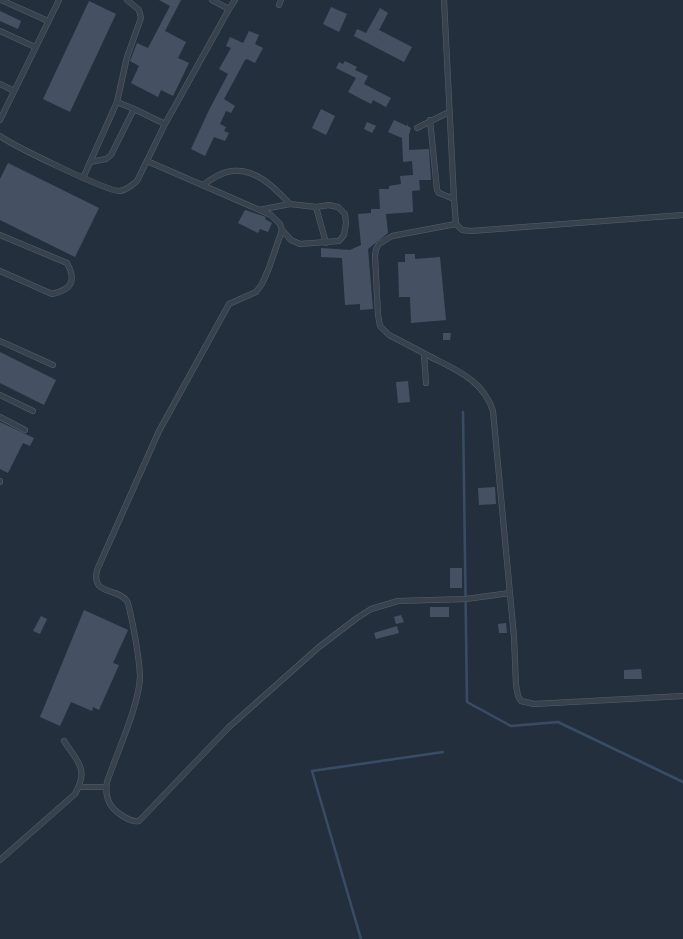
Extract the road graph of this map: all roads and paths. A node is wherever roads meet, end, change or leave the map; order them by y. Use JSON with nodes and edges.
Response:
{"nodes":[{"id":1,"x":1,"y":0,"type":"edge"},
{"id":2,"x":59,"y":0,"type":"edge"},
{"id":3,"x":127,"y":0,"type":"edge"},
{"id":4,"x":212,"y":0,"type":"edge"},
{"id":5,"x":235,"y":0,"type":"edge"},
{"id":6,"x":444,"y":0,"type":"edge"},
{"id":7,"x":228,"y":9,"type":"junction"},
{"id":8,"x":48,"y":21,"type":"junction"},
{"id":9,"x":0,"y":32,"type":"edge"},
{"id":10,"x":35,"y":47,"type":"junction"},
{"id":11,"x":0,"y":84,"type":"edge"},
{"id":12,"x":14,"y":90,"type":"junction"},
{"id":13,"x":117,"y":102,"type":"junction"},
{"id":14,"x":134,"y":110,"type":"junction"},
{"id":15,"x":449,"y":112,"type":"junction"},
{"id":16,"x":0,"y":120,"type":"edge"},
{"id":17,"x":430,"y":120,"type":"junction"},
{"id":18,"x":165,"y":124,"type":"junction"},
{"id":19,"x":417,"y":128,"type":"dead end"},
{"id":20,"x":0,"y":136,"type":"edge"},
{"id":21,"x":147,"y":160,"type":"junction"},
{"id":22,"x":90,"y":162,"type":"junction"},
{"id":23,"x":83,"y":178,"type":"junction"},
{"id":24,"x":202,"y":185,"type":"junction"},
{"id":25,"x":454,"y":199,"type":"junction"},
{"id":26,"x":290,"y":204,"type":"junction"},
{"id":27,"x":316,"y":207,"type":"junction"},
{"id":28,"x":259,"y":210,"type":"junction"},
{"id":29,"x":683,"y":215,"type":"edge"},
{"id":30,"x":456,"y":224,"type":"junction"},
{"id":31,"x":282,"y":230,"type":"junction"},
{"id":32,"x":0,"y":236,"type":"edge"},
{"id":33,"x":326,"y":243,"type":"junction"},
{"id":34,"x":0,"y":271,"type":"edge"},
{"id":35,"x":0,"y":341,"type":"edge"},
{"id":36,"x":424,"y":354,"type":"junction"},
{"id":37,"x":53,"y":364,"type":"dead end"},
{"id":38,"x":426,"y":383,"type":"dead end"},
{"id":39,"x":0,"y":395,"type":"edge"},
{"id":40,"x":33,"y":412,"type":"dead end"},
{"id":41,"x":0,"y":417,"type":"edge"},
{"id":42,"x":25,"y":430,"type":"dead end"},
{"id":43,"x":510,"y":593,"type":"junction"},
{"id":44,"x":683,"y":696,"type":"edge"},
{"id":45,"x":64,"y":740,"type":"dead end"},
{"id":46,"x":79,"y":786,"type":"junction"},
{"id":47,"x":106,"y":787,"type":"junction"},
{"id":48,"x":0,"y":860,"type":"edge"}],
"edges":[{"from":1,"to":8,"type":"lane"},
{"from":2,"to":8,"type":"lane"},
{"from":3,"to":13,"type":"lane"},
{"from":4,"to":7,"type":"lane"},
{"from":5,"to":7,"type":"lane"},
{"from":6,"to":15,"type":"lane"},
{"from":7,"to":18,"type":"lane"},
{"from":8,"to":10,"type":"lane"},
{"from":9,"to":10,"type":"lane"},
{"from":10,"to":12,"type":"lane"},
{"from":11,"to":12,"type":"lane"},
{"from":12,"to":16,"type":"lane"},
{"from":13,"to":14,"type":"lane"},
{"from":13,"to":22,"type":"lane"},
{"from":14,"to":18,"type":"lane"},
{"from":14,"to":22,"type":"lane"},
{"from":15,"to":17,"type":"lane"},
{"from":15,"to":25,"type":"lane"},
{"from":17,"to":19,"type":"lane"},
{"from":17,"to":25,"type":"lane"},
{"from":18,"to":21,"type":"lane"},
{"from":20,"to":23,"type":"lane"},
{"from":21,"to":23,"type":"lane"},
{"from":21,"to":24,"type":"lane"},
{"from":22,"to":23,"type":"lane"},
{"from":24,"to":26,"type":"lane"},
{"from":24,"to":28,"type":"lane"},
{"from":25,"to":30,"type":"lane"},
{"from":26,"to":27,"type":"lane"},
{"from":26,"to":28,"type":"lane"},
{"from":27,"to":33,"type":"lane"},
{"from":27,"to":33,"type":"lane"},
{"from":28,"to":31,"type":"lane"},
{"from":29,"to":30,"type":"lane"},
{"from":30,"to":36,"type":"lane"},
{"from":31,"to":33,"type":"lane"},
{"from":31,"to":47,"type":"lane"},
{"from":32,"to":34,"type":"lane"},
{"from":35,"to":37,"type":"lane"},
{"from":36,"to":38,"type":"lane"},
{"from":36,"to":43,"type":"lane"},
{"from":39,"to":40,"type":"lane"},
{"from":41,"to":42,"type":"lane"},
{"from":43,"to":44,"type":"lane"},
{"from":43,"to":47,"type":"lane"},
{"from":45,"to":46,"type":"lane"},
{"from":46,"to":47,"type":"lane"},
{"from":46,"to":48,"type":"lane"}]}
